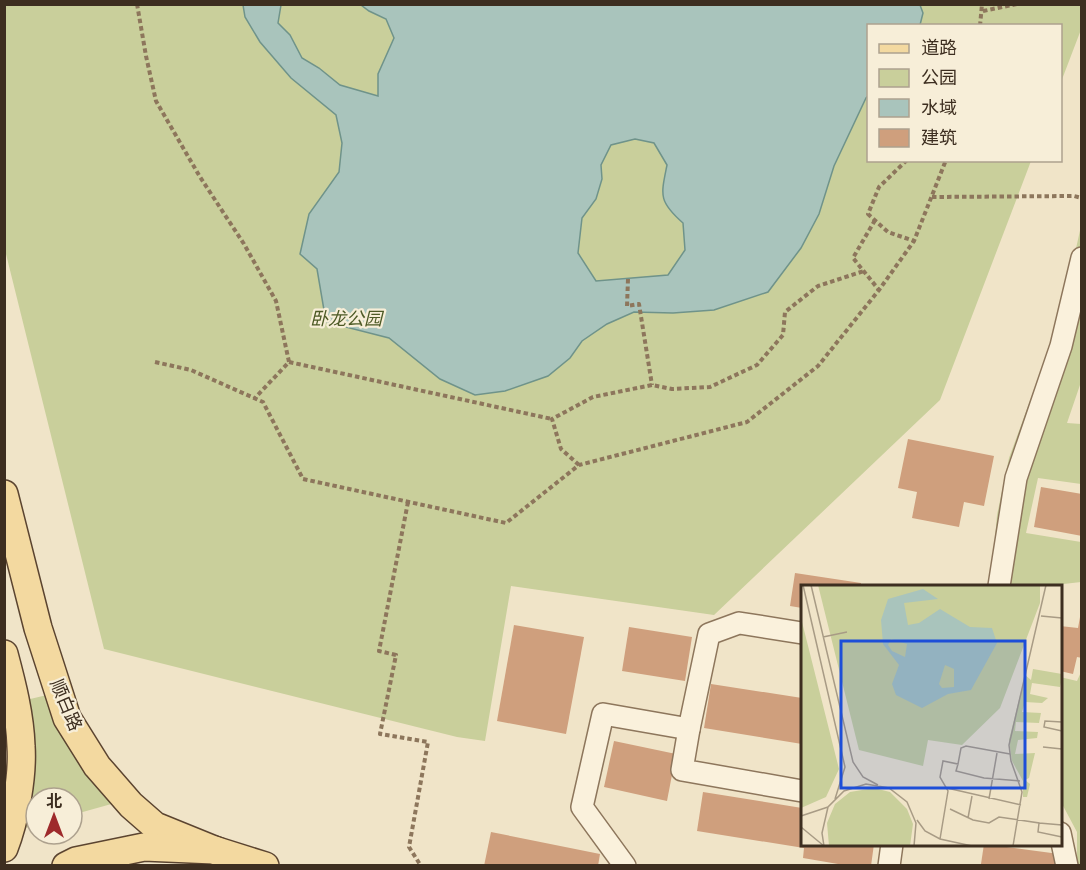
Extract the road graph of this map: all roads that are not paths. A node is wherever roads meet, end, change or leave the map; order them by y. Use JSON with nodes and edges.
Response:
{"nodes":[{"id":1,"x":1082,"y":258,"type":"edge"},
{"id":2,"x":4,"y":494,"type":"edge"},
{"id":3,"x":999,"y":585,"type":"edge"},
{"id":4,"x":801,"y":633,"type":"edge"},
{"id":5,"x":4,"y":654,"type":"edge"},
{"id":6,"x":689,"y":729,"type":"junction"},
{"id":7,"x":801,"y":791,"type":"edge"},
{"id":8,"x":1062,"y":842,"type":"edge"},
{"id":9,"x":892,"y":846,"type":"edge"},
{"id":10,"x":4,"y":848,"type":"edge"},
{"id":11,"x":219,"y":852,"type":"junction"},
{"id":12,"x":66,"y":866,"type":"edge"},
{"id":13,"x":265,"y":866,"type":"edge"},
{"id":14,"x":626,"y":866,"type":"edge"},
{"id":15,"x":889,"y":866,"type":"edge"},
{"id":16,"x":1067,"y":866,"type":"edge"}],
"edges":[{"from":1,"to":3,"type":"street"},
{"from":2,"to":11,"type":"main road","name":"顺白路"},
{"from":4,"to":6,"type":"street"},
{"from":5,"to":10,"type":"main road"},
{"from":6,"to":7,"type":"street"},
{"from":6,"to":14,"type":"street"},
{"from":8,"to":16,"type":"street"},
{"from":9,"to":15,"type":"street"},
{"from":11,"to":12,"type":"main road"},
{"from":11,"to":13,"type":"main road"}]}
